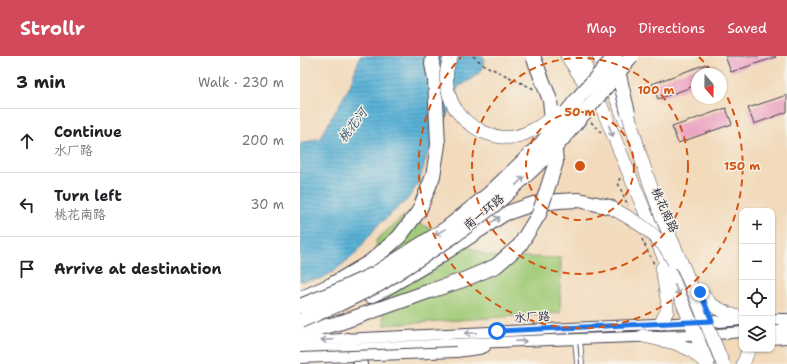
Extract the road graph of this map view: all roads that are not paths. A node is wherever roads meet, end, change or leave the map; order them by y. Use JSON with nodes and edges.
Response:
{"nodes":[{"id":1,"x":433,"y":56,"type":"edge"},
{"id":2,"x":451,"y":56,"type":"edge"},
{"id":3,"x":533,"y":56,"type":"edge"},
{"id":4,"x":567,"y":56,"type":"edge"},
{"id":5,"x":582,"y":56,"type":"edge"},
{"id":6,"x":615,"y":56,"type":"edge"},
{"id":7,"x":633,"y":56,"type":"edge"},
{"id":8,"x":602,"y":62,"type":"edge"},
{"id":9,"x":591,"y":79,"type":"junction"},
{"id":10,"x":609,"y":80,"type":"junction"},
{"id":11,"x":596,"y":92,"type":"junction"},
{"id":12,"x":579,"y":97,"type":"junction"},
{"id":13,"x":602,"y":108,"type":"junction"},
{"id":14,"x":628,"y":113,"type":"joint"},
{"id":15,"x":610,"y":207,"type":"joint"},
{"id":16,"x":659,"y":246,"type":"junction"},
{"id":17,"x":700,"y":292,"type":"junction"},
{"id":18,"x":300,"y":299,"type":"edge"},
{"id":19,"x":300,"y":306,"type":"edge"},
{"id":20,"x":787,"y":315,"type":"edge"},
{"id":21,"x":775,"y":316,"type":"edge"},
{"id":22,"x":739,"y":318,"type":"edge"},
{"id":23,"x":739,"y":319,"type":"edge"},
{"id":24,"x":775,"y":319,"type":"edge"},
{"id":25,"x":787,"y":319,"type":"edge"},
{"id":26,"x":712,"y":321,"type":"junction"},
{"id":27,"x":300,"y":322,"type":"edge"},
{"id":28,"x":690,"y":322,"type":"junction"},
{"id":29,"x":661,"y":323,"type":"junction"},
{"id":30,"x":787,"y":329,"type":"edge"},
{"id":31,"x":775,"y":330,"type":"edge"},
{"id":32,"x":739,"y":332,"type":"edge"},
{"id":33,"x":775,"y":332,"type":"edge"},
{"id":34,"x":300,"y":333,"type":"edge"},
{"id":35,"x":695,"y":334,"type":"junction"},
{"id":36,"x":717,"y":334,"type":"junction"},
{"id":37,"x":643,"y":336,"type":"junction"},
{"id":38,"x":578,"y":339,"type":"junction"},
{"id":39,"x":787,"y":339,"type":"edge"},
{"id":40,"x":775,"y":340,"type":"edge"},
{"id":41,"x":300,"y":341,"type":"edge"},
{"id":42,"x":498,"y":342,"type":"junction"},
{"id":43,"x":350,"y":344,"type":"junction"},
{"id":44,"x":300,"y":351,"type":"edge"},
{"id":45,"x":748,"y":352,"type":"edge"},
{"id":46,"x":300,"y":358,"type":"edge"},
{"id":47,"x":361,"y":364,"type":"edge"},
{"id":48,"x":577,"y":364,"type":"edge"},
{"id":49,"x":582,"y":364,"type":"edge"},
{"id":50,"x":707,"y":364,"type":"edge"},
{"id":51,"x":719,"y":364,"type":"edge"},
{"id":52,"x":723,"y":364,"type":"edge"},
{"id":53,"x":730,"y":364,"type":"edge"},
{"id":54,"x":743,"y":364,"type":"edge"}],
"edges":[{"from":1,"to":18,"type":"highway"},
{"from":2,"to":12,"type":"main road","bridge":true},
{"from":3,"to":34,"type":"highway","bridge":true},
{"from":4,"to":13,"type":"main road"},
{"from":5,"to":9,"type":"main road","name":"桃花南路"},
{"from":6,"to":8,"type":"main road"},
{"from":6,"to":12,"type":"highway","name":"南一环路","bridge":true},
{"from":6,"to":14,"type":"highway","bridge":true},
{"from":7,"to":10,"type":"main road"},
{"from":27,"to":7,"type":"highway","name":"南一环路","one_way":true,"bridge":true},
{"from":8,"to":9,"type":"main road"},
{"from":8,"to":10,"type":"main road","name":"桃花南路"},
{"from":9,"to":11,"type":"main road","name":"桃花南路"},
{"from":10,"to":11,"type":"main road"},
{"from":10,"to":17,"type":"main road","name":"桃花南路"},
{"from":11,"to":13,"type":"main road","name":"桃花南路"},
{"from":12,"to":19,"type":"highway","name":"南一环路","one_way":true,"bridge":true},
{"from":13,"to":16,"type":"main road","name":"桃花南路","one_way":true},
{"from":14,"to":52,"type":"main road","bridge":true},
{"from":27,"to":15,"type":"highway","one_way":true,"bridge":true},
{"from":15,"to":51,"type":"main road","bridge":true},
{"from":16,"to":28,"type":"main road","name":"桃花南路","one_way":true},
{"from":16,"to":29,"type":"main road"},
{"from":17,"to":22,"type":"main road"},
{"from":17,"to":26,"type":"main road","name":"桃花南路"},
{"from":20,"to":21,"type":"street"},
{"from":23,"to":26,"type":"street","name":"水厂路"},
{"from":24,"to":25,"type":"street"},
{"from":26,"to":28,"type":"street","name":"水厂路"},
{"from":26,"to":36,"type":"main road","name":"桃花南路"},
{"from":28,"to":29,"type":"street","name":"水厂路"},
{"from":28,"to":35,"type":"main road","name":"桃花南路"},
{"from":29,"to":43,"type":"street","name":"水厂路","one_way":true},
{"from":30,"to":31,"type":"street"},
{"from":30,"to":33,"type":"main road"},
{"from":32,"to":36,"type":"street","name":"水厂路"},
{"from":35,"to":36,"type":"street","name":"水厂路"},
{"from":35,"to":37,"type":"street","name":"水厂路"},
{"from":35,"to":50,"type":"main road","name":"桃花南路"},
{"from":36,"to":53,"type":"main road","name":"桃花南路"},
{"from":37,"to":38,"type":"street","name":"水厂路"},
{"from":37,"to":50,"type":"main road"},
{"from":42,"to":38,"type":"street","name":"水厂路","one_way":true},
{"from":38,"to":48,"type":"lane"},
{"from":38,"to":49,"type":"lane"},
{"from":39,"to":40,"type":"street"},
{"from":43,"to":41,"type":"street","name":"水厂路","one_way":true},
{"from":42,"to":43,"type":"street","name":"水厂路"},
{"from":42,"to":46,"type":"street","bridge":true},
{"from":43,"to":44,"type":"street","name":"水厂路"},
{"from":43,"to":47,"type":"main road"},
{"from":45,"to":54,"type":"main road"}]}
